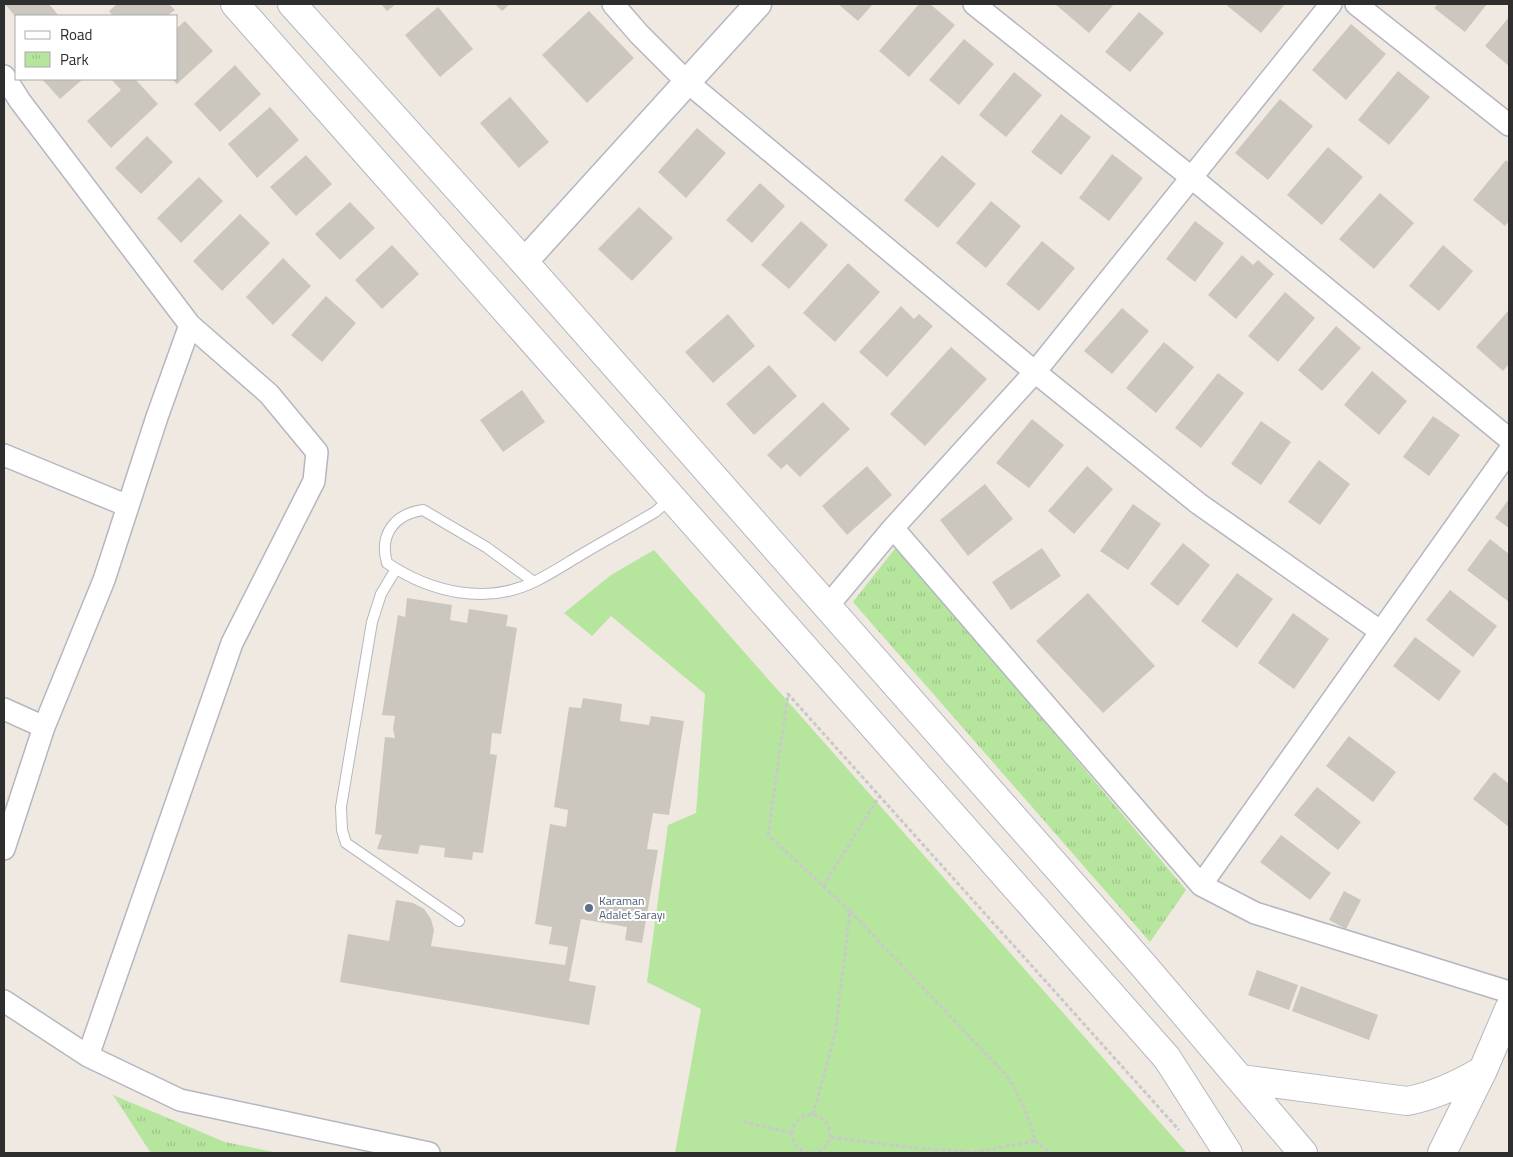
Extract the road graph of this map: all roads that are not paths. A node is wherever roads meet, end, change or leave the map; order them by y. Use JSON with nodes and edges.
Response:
{"nodes":[{"id":1,"x":235,"y":4,"type":"edge"},
{"id":2,"x":292,"y":4,"type":"edge"},
{"id":3,"x":613,"y":4,"type":"edge"},
{"id":4,"x":758,"y":4,"type":"edge"},
{"id":5,"x":974,"y":4,"type":"edge"},
{"id":6,"x":1331,"y":4,"type":"edge"},
{"id":7,"x":1356,"y":4,"type":"edge"},
{"id":8,"x":4,"y":76,"type":"edge"},
{"id":9,"x":686,"y":81,"type":"junction"},
{"id":10,"x":12,"y":100,"type":"edge"},
{"id":11,"x":1509,"y":125,"type":"edge"},
{"id":12,"x":1192,"y":178,"type":"junction"},
{"id":13,"x":524,"y":262,"type":"junction"},
{"id":14,"x":190,"y":325,"type":"junction"},
{"id":15,"x":1035,"y":372,"type":"junction"},
{"id":16,"x":1509,"y":439,"type":"edge"},
{"id":17,"x":1509,"y":451,"type":"edge"},
{"id":18,"x":4,"y":455,"type":"edge"},
{"id":19,"x":671,"y":498,"type":"junction"},
{"id":20,"x":128,"y":506,"type":"junction"},
{"id":21,"x":893,"y":528,"type":"junction"},
{"id":22,"x":396,"y":569,"type":"junction"},
{"id":23,"x":534,"y":582,"type":"junction"},
{"id":24,"x":826,"y":608,"type":"junction"},
{"id":25,"x":1380,"y":631,"type":"junction"},
{"id":26,"x":4,"y":709,"type":"edge"},
{"id":27,"x":44,"y":728,"type":"junction"},
{"id":28,"x":4,"y":849,"type":"edge"},
{"id":29,"x":1201,"y":884,"type":"junction"},
{"id":30,"x":458,"y":921,"type":"dead end"},
{"id":31,"x":1509,"y":992,"type":"edge"},
{"id":32,"x":4,"y":1001,"type":"edge"},
{"id":33,"x":1509,"y":1009,"type":"edge"},
{"id":34,"x":88,"y":1056,"type":"junction"},
{"id":35,"x":1482,"y":1070,"type":"junction"},
{"id":36,"x":1241,"y":1079,"type":"junction"},
{"id":37,"x":429,"y":1153,"type":"edge"},
{"id":38,"x":1228,"y":1153,"type":"edge"},
{"id":39,"x":1303,"y":1153,"type":"edge"},
{"id":40,"x":1442,"y":1153,"type":"edge"}],
"edges":[{"from":1,"to":19,"type":"main road"},
{"from":2,"to":13,"type":"main road"},
{"from":3,"to":9,"type":"street"},
{"from":4,"to":9,"type":"street"},
{"from":5,"to":12,"type":"street"},
{"from":6,"to":12,"type":"street"},
{"from":7,"to":11,"type":"street"},
{"from":8,"to":10,"type":"street"},
{"from":9,"to":13,"type":"street"},
{"from":9,"to":15,"type":"street"},
{"from":10,"to":14,"type":"street"},
{"from":12,"to":15,"type":"street"},
{"from":12,"to":16,"type":"street"},
{"from":13,"to":24,"type":"main road"},
{"from":14,"to":20,"type":"street"},
{"from":14,"to":34,"type":"street"},
{"from":15,"to":21,"type":"street"},
{"from":15,"to":25,"type":"street"},
{"from":17,"to":25,"type":"street"},
{"from":18,"to":20,"type":"street"},
{"from":19,"to":23,"type":"lane"},
{"from":19,"to":38,"type":"main road"},
{"from":20,"to":27,"type":"street"},
{"from":21,"to":24,"type":"street"},
{"from":21,"to":29,"type":"street"},
{"from":22,"to":23,"type":"lane"},
{"from":22,"to":23,"type":"lane"},
{"from":22,"to":30,"type":"lane"},
{"from":24,"to":36,"type":"main road"},
{"from":25,"to":29,"type":"street"},
{"from":26,"to":27,"type":"street"},
{"from":27,"to":28,"type":"street"},
{"from":29,"to":31,"type":"street"},
{"from":32,"to":34,"type":"street"},
{"from":33,"to":35,"type":"main road"},
{"from":34,"to":37,"type":"street"},
{"from":35,"to":36,"type":"main road"},
{"from":35,"to":40,"type":"main road"},
{"from":36,"to":39,"type":"main road"}]}
